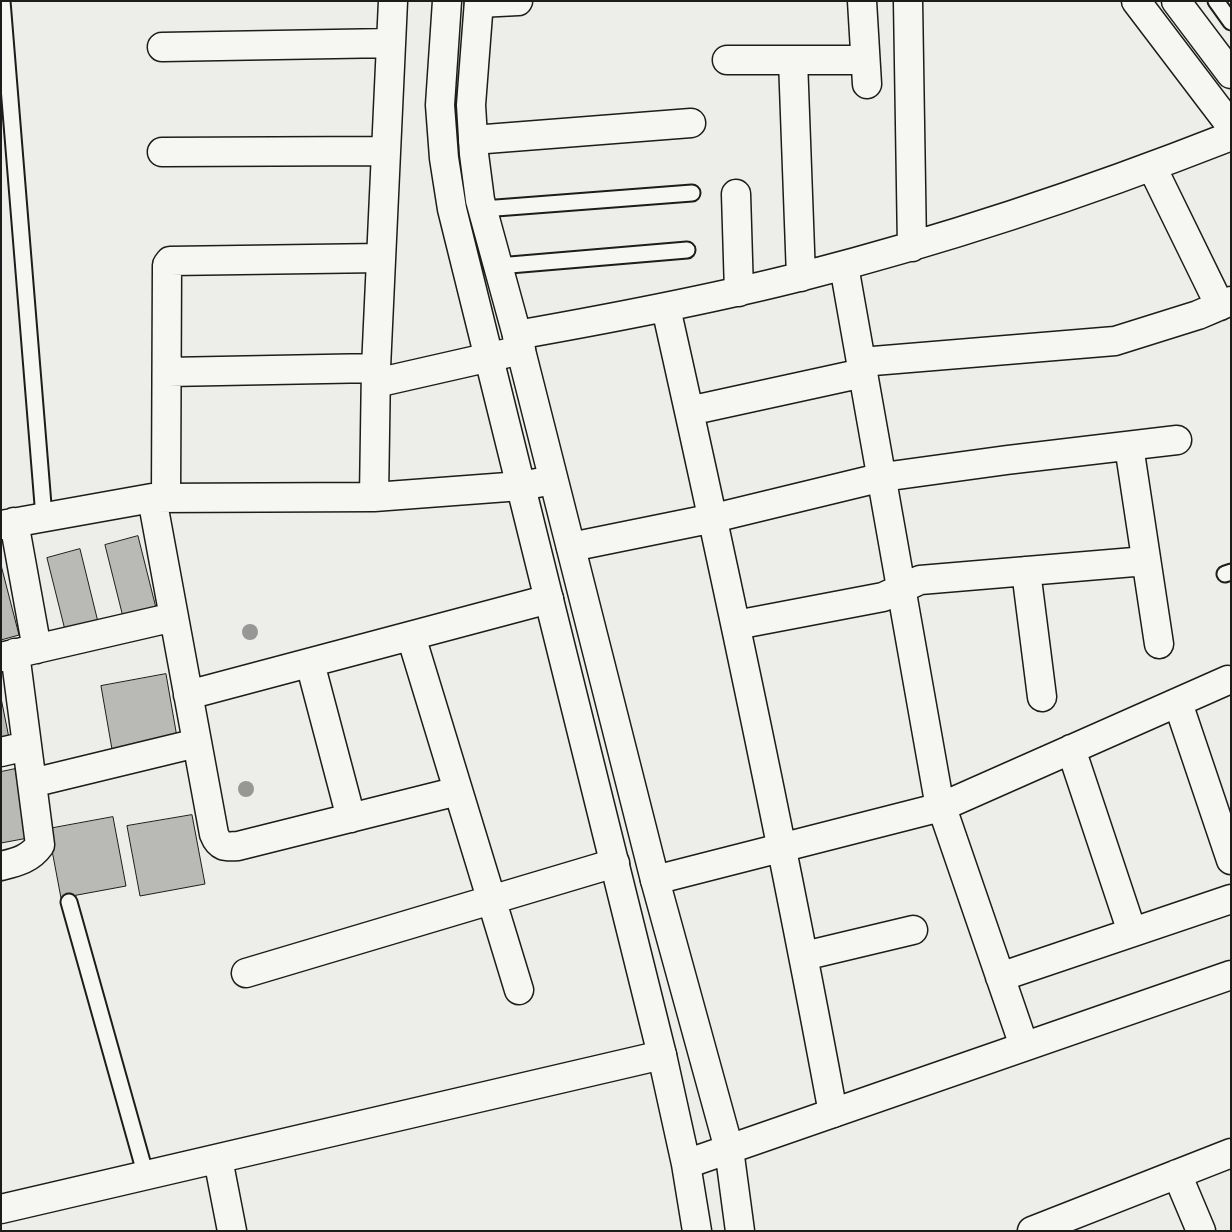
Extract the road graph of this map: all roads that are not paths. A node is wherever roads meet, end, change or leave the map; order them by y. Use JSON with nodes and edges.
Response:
{"nodes":[{"id":1,"x":2,"y":1,"type":"edge"},
{"id":2,"x":392,"y":1,"type":"edge"},
{"id":3,"x":446,"y":1,"type":"edge"},
{"id":4,"x":518,"y":1,"type":"edge"},
{"id":5,"x":862,"y":1,"type":"edge"},
{"id":6,"x":908,"y":1,"type":"edge"},
{"id":7,"x":1136,"y":1,"type":"edge"},
{"id":8,"x":1176,"y":1,"type":"edge"},
{"id":9,"x":1216,"y":1,"type":"edge"},
{"id":10,"x":479,"y":2,"type":"edge"},
{"id":11,"x":1231,"y":22,"type":"edge"},
{"id":12,"x":391,"y":43,"type":"junction"},
{"id":13,"x":162,"y":47,"type":"dead end"},
{"id":14,"x":727,"y":60,"type":"dead end"},
{"id":15,"x":793,"y":60,"type":"junction"},
{"id":16,"x":1231,"y":74,"type":"edge"},
{"id":17,"x":691,"y":123,"type":"dead end"},
{"id":18,"x":1231,"y":126,"type":"edge"},
{"id":19,"x":1231,"y":136,"type":"edge"},
{"id":20,"x":473,"y":140,"type":"junction"},
{"id":21,"x":386,"y":151,"type":"junction"},
{"id":22,"x":162,"y":152,"type":"dead end"},
{"id":23,"x":1152,"y":167,"type":"junction"},
{"id":24,"x":692,"y":193,"type":"dead end"},
{"id":25,"x":736,"y":194,"type":"dead end"},
{"id":26,"x":483,"y":210,"type":"junction"},
{"id":27,"x":912,"y":247,"type":"junction"},
{"id":28,"x":687,"y":250,"type":"dead end"},
{"id":29,"x":382,"y":258,"type":"junction"},
{"id":30,"x":498,"y":266,"type":"junction"},
{"id":31,"x":844,"y":266,"type":"junction"},
{"id":32,"x":801,"y":277,"type":"junction"},
{"id":33,"x":739,"y":292,"type":"junction"},
{"id":34,"x":1225,"y":303,"type":"edge"},
{"id":35,"x":666,"y":308,"type":"junction"},
{"id":36,"x":519,"y":343,"type":"junction"},
{"id":37,"x":489,"y":357,"type":"junction"},
{"id":38,"x":862,"y":367,"type":"junction"},
{"id":39,"x":168,"y":372,"type":"junction"},
{"id":40,"x":376,"y":376,"type":"junction"},
{"id":41,"x":689,"y":411,"type":"junction"},
{"id":42,"x":1177,"y":440,"type":"dead end"},
{"id":43,"x":1129,"y":446,"type":"junction"},
{"id":44,"x":882,"y":477,"type":"junction"},
{"id":45,"x":553,"y":480,"type":"junction"},
{"id":46,"x":521,"y":486,"type":"junction"},
{"id":47,"x":374,"y":497,"type":"junction"},
{"id":48,"x":159,"y":498,"type":"junction"},
{"id":49,"x":44,"y":517,"type":"junction"},
{"id":50,"x":714,"y":518,"type":"junction"},
{"id":51,"x":8,"y":524,"type":"edge"},
{"id":52,"x":571,"y":548,"type":"junction"},
{"id":53,"x":1146,"y":561,"type":"junction"},
{"id":54,"x":1026,"y":571,"type":"junction"},
{"id":55,"x":901,"y":590,"type":"junction"},
{"id":56,"x":549,"y":599,"type":"junction"},
{"id":57,"x":174,"y":617,"type":"junction"},
{"id":58,"x":736,"y":625,"type":"junction"},
{"id":59,"x":411,"y":636,"type":"junction"},
{"id":60,"x":1158,"y":644,"type":"dead end"},
{"id":61,"x":18,"y":653,"type":"edge"},
{"id":62,"x":310,"y":663,"type":"junction"},
{"id":63,"x":1228,"y":680,"type":"dead end"},
{"id":64,"x":188,"y":695,"type":"junction"},
{"id":65,"x":1042,"y":697,"type":"dead end"},
{"id":66,"x":1178,"y":703,"type":"junction"},
{"id":67,"x":197,"y":743,"type":"junction"},
{"id":68,"x":14,"y":749,"type":"edge"},
{"id":69,"x":1071,"y":749,"type":"junction"},
{"id":70,"x":32,"y":783,"type":"junction"},
{"id":71,"x":458,"y":791,"type":"junction"},
{"id":72,"x":941,"y":807,"type":"junction"},
{"id":73,"x":351,"y":818,"type":"junction"},
{"id":74,"x":782,"y":847,"type":"junction"},
{"id":75,"x":1231,"y":860,"type":"edge"},
{"id":76,"x":615,"y":862,"type":"junction"},
{"id":77,"x":1,"y":866,"type":"edge"},
{"id":78,"x":654,"y":880,"type":"junction"},
{"id":79,"x":1231,"y":898,"type":"edge"},
{"id":80,"x":491,"y":900,"type":"junction"},
{"id":81,"x":69,"y":902,"type":"dead end"},
{"id":82,"x":913,"y":930,"type":"dead end"},
{"id":83,"x":1132,"y":932,"type":"junction"},
{"id":84,"x":674,"y":950,"type":"junction"},
{"id":85,"x":804,"y":956,"type":"junction"},
{"id":86,"x":639,"y":960,"type":"junction"},
{"id":87,"x":246,"y":973,"type":"dead end"},
{"id":88,"x":1231,"y":975,"type":"edge"},
{"id":89,"x":1000,"y":976,"type":"junction"},
{"id":90,"x":518,"y":990,"type":"dead end"},
{"id":91,"x":1024,"y":1046,"type":"junction"},
{"id":92,"x":662,"y":1055,"type":"junction"},
{"id":93,"x":833,"y":1113,"type":"junction"},
{"id":94,"x":728,"y":1149,"type":"junction"},
{"id":95,"x":1231,"y":1153,"type":"edge"},
{"id":96,"x":218,"y":1159,"type":"junction"},
{"id":97,"x":686,"y":1164,"type":"junction"},
{"id":98,"x":1178,"y":1174,"type":"junction"},
{"id":99,"x":146,"y":1176,"type":"junction"},
{"id":100,"x":1,"y":1209,"type":"edge"},
{"id":101,"x":1077,"y":1223,"type":"edge"},
{"id":102,"x":232,"y":1231,"type":"edge"},
{"id":103,"x":697,"y":1231,"type":"edge"},
{"id":104,"x":740,"y":1231,"type":"edge"},
{"id":105,"x":1032,"y":1231,"type":"edge"},
{"id":106,"x":1201,"y":1231,"type":"edge"}],
"edges":[{"from":1,"to":49,"type":"lane"},
{"from":2,"to":12,"type":"street"},
{"from":3,"to":37,"type":"street"},
{"from":4,"to":10,"type":"street"},
{"from":5,"to":15,"type":"street"},
{"from":6,"to":27,"type":"street"},
{"from":7,"to":18,"type":"street"},
{"from":8,"to":16,"type":"street"},
{"from":9,"to":11,"type":"lane"},
{"from":10,"to":20,"type":"street"},
{"from":12,"to":13,"type":"street"},
{"from":12,"to":21,"type":"street"},
{"from":14,"to":15,"type":"street"},
{"from":15,"to":32,"type":"street"},
{"from":17,"to":20,"type":"street"},
{"from":19,"to":23,"type":"street"},
{"from":20,"to":26,"type":"street"},
{"from":21,"to":22,"type":"street"},
{"from":21,"to":29,"type":"street"},
{"from":23,"to":27,"type":"street"},
{"from":23,"to":34,"type":"street"},
{"from":24,"to":26,"type":"lane"},
{"from":25,"to":33,"type":"street"},
{"from":26,"to":30,"type":"street"},
{"from":27,"to":31,"type":"street"},
{"from":28,"to":30,"type":"lane"},
{"from":29,"to":39,"type":"street"},
{"from":29,"to":40,"type":"street"},
{"from":30,"to":36,"type":"street"},
{"from":31,"to":32,"type":"street"},
{"from":31,"to":38,"type":"street"},
{"from":32,"to":33,"type":"street"},
{"from":33,"to":35,"type":"street"},
{"from":34,"to":38,"type":"street"},
{"from":35,"to":36,"type":"street"},
{"from":35,"to":41,"type":"street"},
{"from":36,"to":37,"type":"street"},
{"from":36,"to":45,"type":"street"},
{"from":37,"to":40,"type":"street"},
{"from":37,"to":46,"type":"street"},
{"from":38,"to":41,"type":"street"},
{"from":38,"to":44,"type":"street"},
{"from":39,"to":40,"type":"street"},
{"from":39,"to":48,"type":"street"},
{"from":40,"to":47,"type":"street"},
{"from":41,"to":50,"type":"street"},
{"from":42,"to":43,"type":"street"},
{"from":43,"to":44,"type":"street"},
{"from":43,"to":53,"type":"street"},
{"from":44,"to":50,"type":"street"},
{"from":44,"to":55,"type":"street"},
{"from":45,"to":46,"type":"street"},
{"from":45,"to":52,"type":"street"},
{"from":46,"to":47,"type":"street"},
{"from":46,"to":56,"type":"street"},
{"from":47,"to":48,"type":"street"},
{"from":48,"to":49,"type":"street"},
{"from":48,"to":57,"type":"street"},
{"from":49,"to":51,"type":"street"},
{"from":50,"to":52,"type":"street"},
{"from":50,"to":58,"type":"street"},
{"from":51,"to":61,"type":"street"},
{"from":52,"to":78,"type":"street"},
{"from":53,"to":54,"type":"street"},
{"from":53,"to":60,"type":"street"},
{"from":54,"to":55,"type":"street"},
{"from":54,"to":65,"type":"street"},
{"from":55,"to":58,"type":"street"},
{"from":55,"to":72,"type":"street"},
{"from":56,"to":59,"type":"street"},
{"from":56,"to":76,"type":"street"},
{"from":57,"to":61,"type":"street"},
{"from":57,"to":64,"type":"street"},
{"from":58,"to":74,"type":"street"},
{"from":59,"to":62,"type":"street"},
{"from":59,"to":71,"type":"street"},
{"from":61,"to":68,"type":"street"},
{"from":62,"to":64,"type":"street"},
{"from":62,"to":73,"type":"street"},
{"from":63,"to":66,"type":"street"},
{"from":64,"to":67,"type":"street"},
{"from":66,"to":69,"type":"street"},
{"from":66,"to":75,"type":"street"},
{"from":67,"to":70,"type":"street"},
{"from":67,"to":73,"type":"street"},
{"from":68,"to":70,"type":"street"},
{"from":69,"to":72,"type":"street"},
{"from":69,"to":83,"type":"street"},
{"from":70,"to":77,"type":"street"},
{"from":71,"to":73,"type":"street"},
{"from":71,"to":80,"type":"street"},
{"from":72,"to":74,"type":"street"},
{"from":72,"to":89,"type":"street"},
{"from":74,"to":78,"type":"street"},
{"from":74,"to":85,"type":"street"},
{"from":76,"to":80,"type":"street"},
{"from":76,"to":86,"type":"street"},
{"from":78,"to":84,"type":"street"},
{"from":79,"to":83,"type":"street"},
{"from":80,"to":87,"type":"street"},
{"from":80,"to":90,"type":"street"},
{"from":81,"to":99,"type":"lane"},
{"from":82,"to":85,"type":"street"},
{"from":83,"to":89,"type":"street"},
{"from":84,"to":86,"type":"street"},
{"from":84,"to":94,"type":"street"},
{"from":85,"to":93,"type":"street"},
{"from":86,"to":92,"type":"street"},
{"from":88,"to":91,"type":"street"},
{"from":89,"to":91,"type":"street"},
{"from":91,"to":93,"type":"street"},
{"from":92,"to":96,"type":"street"},
{"from":92,"to":97,"type":"street"},
{"from":93,"to":94,"type":"street"},
{"from":94,"to":97,"type":"street"},
{"from":94,"to":104,"type":"street"},
{"from":95,"to":98,"type":"street"},
{"from":96,"to":99,"type":"street"},
{"from":96,"to":102,"type":"street"},
{"from":97,"to":103,"type":"street"},
{"from":98,"to":101,"type":"street"},
{"from":98,"to":106,"type":"street"},
{"from":99,"to":100,"type":"street"},
{"from":101,"to":105,"type":"street"}]}
